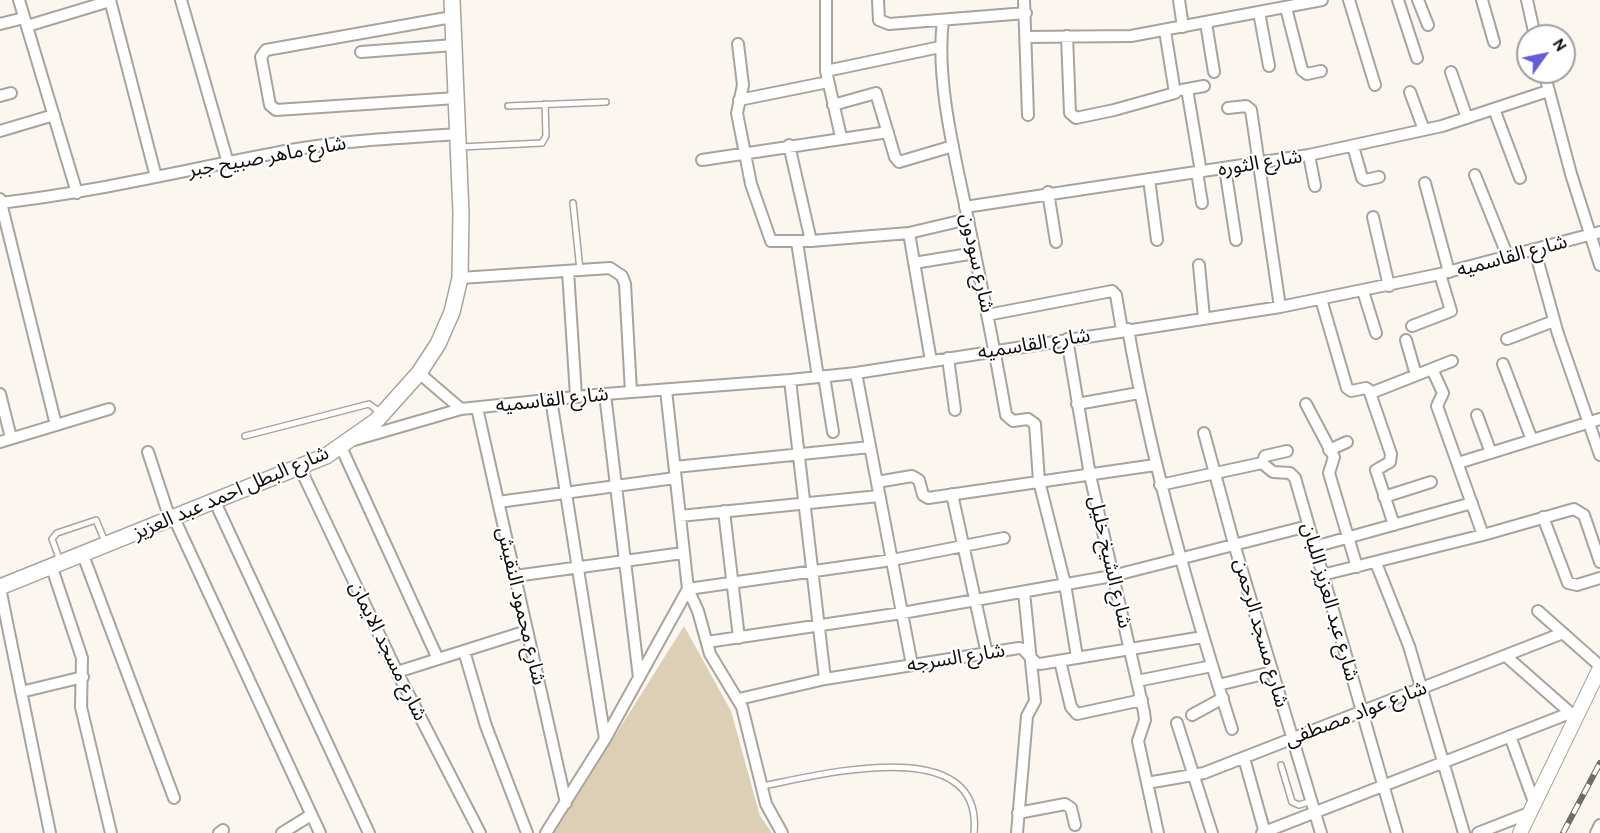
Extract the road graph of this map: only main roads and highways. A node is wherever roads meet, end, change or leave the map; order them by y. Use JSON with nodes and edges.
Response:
{"nodes":[{"id":1,"x":452,"y":0,"type":"edge"},
{"id":2,"x":0,"y":588,"type":"edge"}],
"edges":[{"from":1,"to":2,"type":"main road","name":"شارع البطل احمد عبد العزيز"}]}
